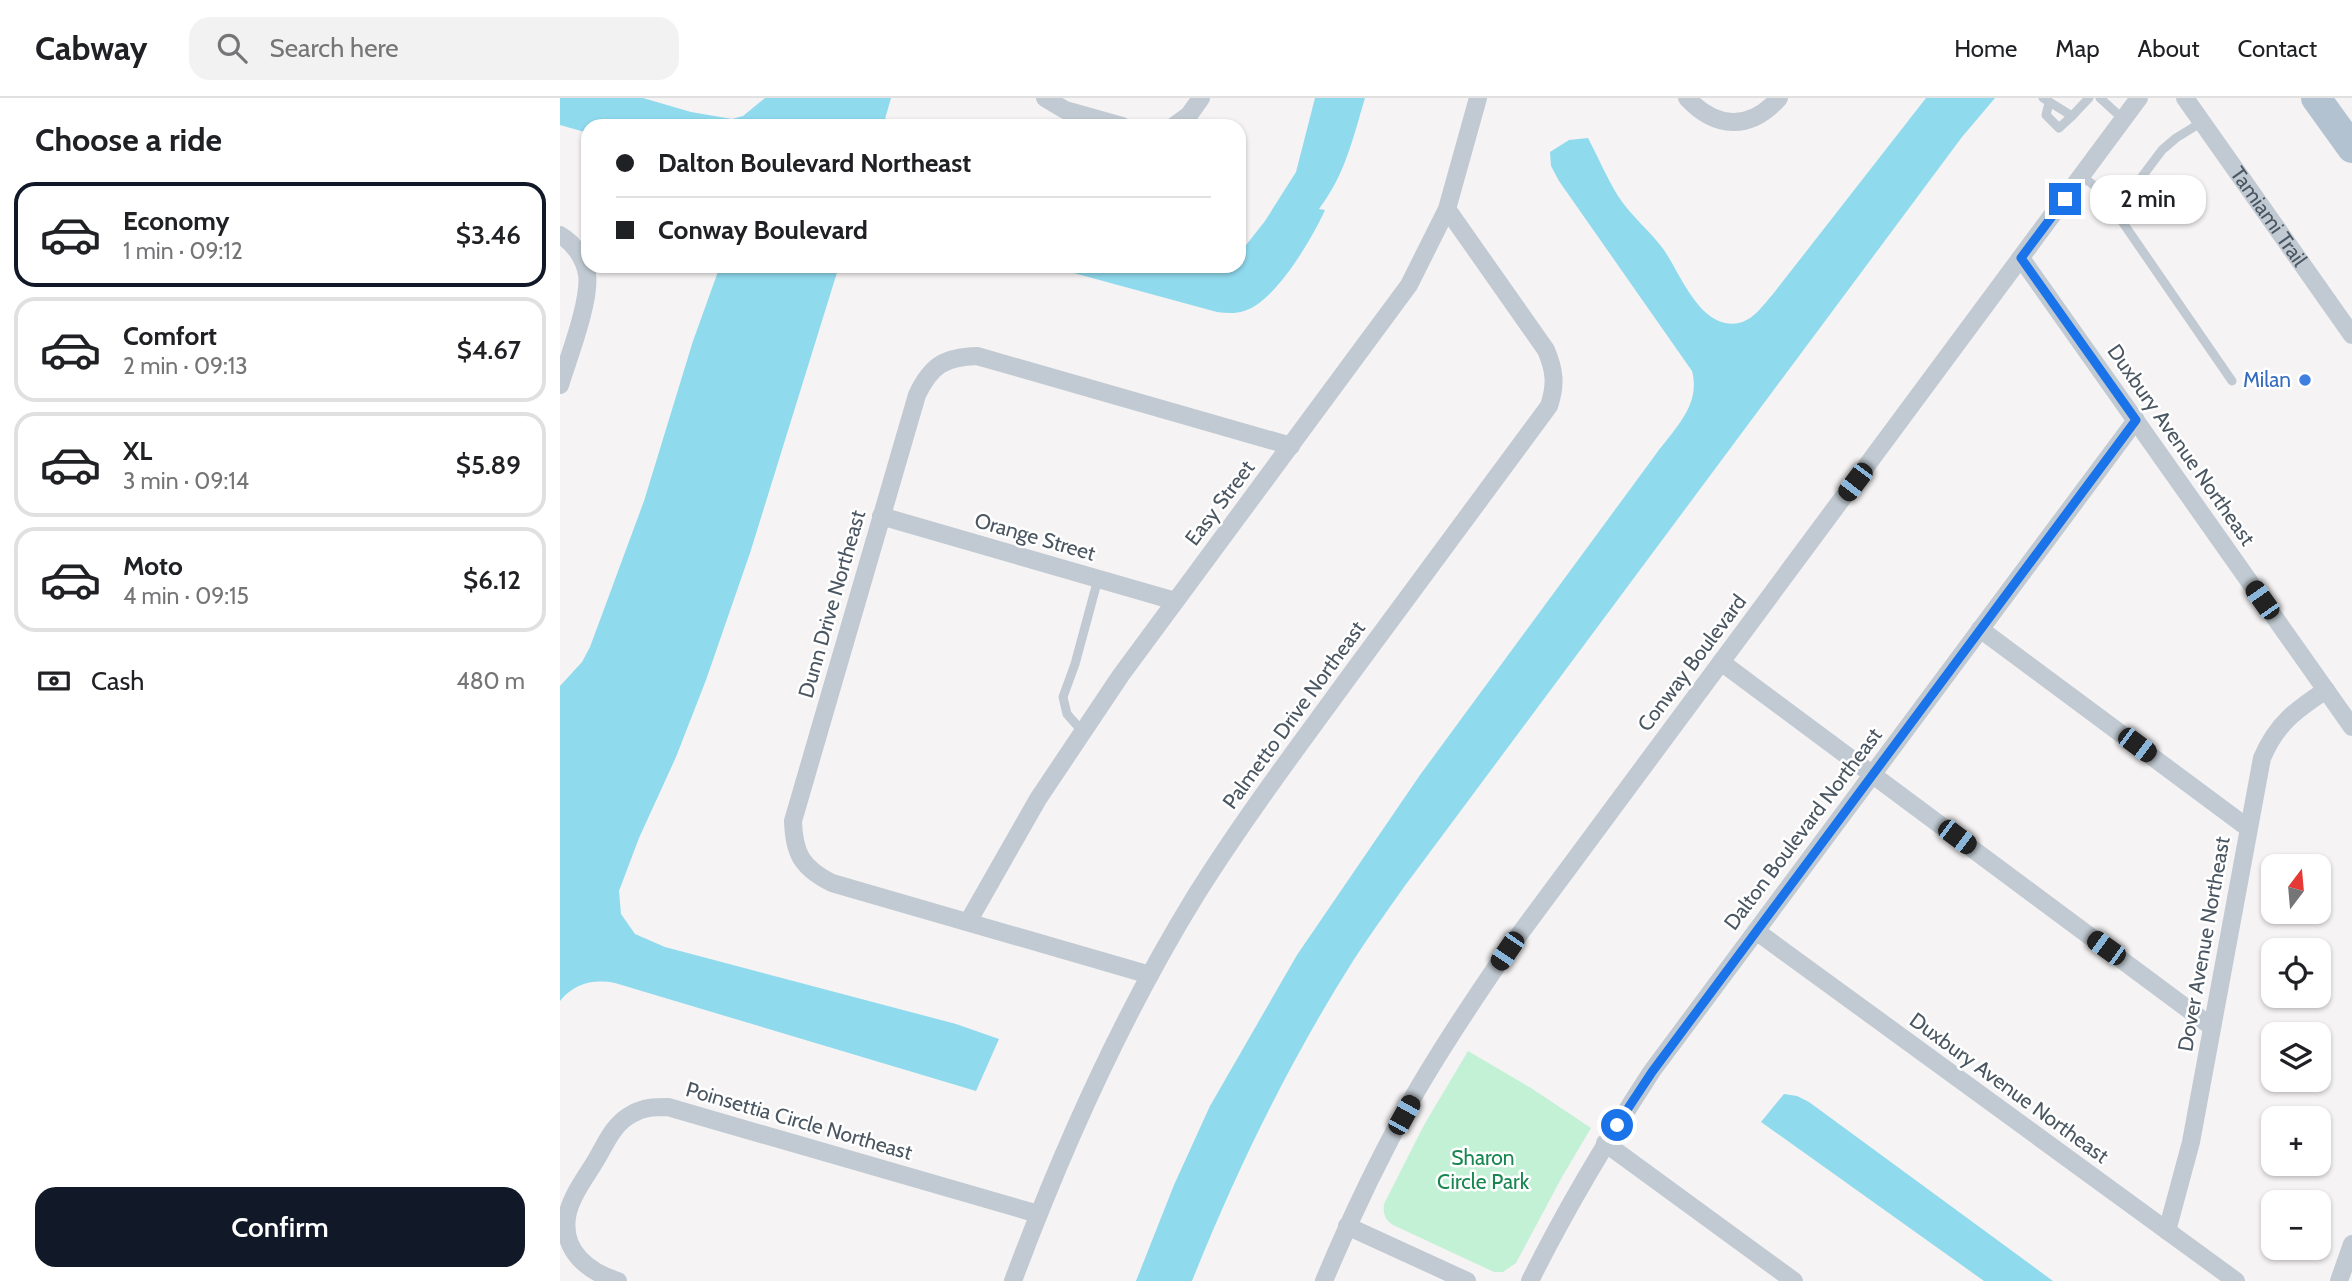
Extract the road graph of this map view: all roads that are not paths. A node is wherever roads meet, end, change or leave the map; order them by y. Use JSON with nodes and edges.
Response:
{"nodes":[{"id":1,"x":1045,"y":98,"type":"edge"},
{"id":2,"x":1200,"y":98,"type":"edge"},
{"id":3,"x":1478,"y":98,"type":"edge"},
{"id":4,"x":1687,"y":98,"type":"edge"},
{"id":5,"x":1779,"y":98,"type":"edge"},
{"id":6,"x":2089,"y":98,"type":"edge"},
{"id":7,"x":2100,"y":98,"type":"edge"},
{"id":8,"x":2139,"y":98,"type":"edge"},
{"id":9,"x":2185,"y":98,"type":"edge"},
{"id":10,"x":2316,"y":98,"type":"edge"},
{"id":11,"x":2052,"y":101,"type":"edge"},
{"id":12,"x":2071,"y":116,"type":"junction"},
{"id":13,"x":1097,"y":119,"type":"edge"},
{"id":14,"x":1184,"y":119,"type":"edge"},
{"id":15,"x":2123,"y":119,"type":"junction"},
{"id":16,"x":2202,"y":122,"type":"junction"},
{"id":17,"x":2352,"y":148,"type":"edge"},
{"id":18,"x":2082,"y":176,"type":"junction"},
{"id":19,"x":2120,"y":206,"type":"junction"},
{"id":20,"x":1447,"y":209,"type":"junction"},
{"id":21,"x":560,"y":235,"type":"edge"},
{"id":22,"x":581,"y":256,"type":"edge"},
{"id":23,"x":2021,"y":258,"type":"junction"},
{"id":24,"x":586,"y":273,"type":"edge"},
{"id":25,"x":2352,"y":335,"type":"edge"},
{"id":26,"x":2232,"y":381,"type":"dead end"},
{"id":27,"x":560,"y":385,"type":"edge"},
{"id":28,"x":2136,"y":420,"type":"junction"},
{"id":29,"x":1291,"y":446,"type":"junction"},
{"id":30,"x":881,"y":516,"type":"junction"},
{"id":31,"x":1098,"y":579,"type":"junction"},
{"id":32,"x":1175,"y":601,"type":"junction"},
{"id":33,"x":1980,"y":629,"type":"junction"},
{"id":34,"x":1721,"y":662,"type":"junction"},
{"id":35,"x":2326,"y":690,"type":"junction"},
{"id":36,"x":2352,"y":727,"type":"edge"},
{"id":37,"x":1082,"y":731,"type":"junction"},
{"id":38,"x":1872,"y":774,"type":"junction"},
{"id":39,"x":2248,"y":828,"type":"junction"},
{"id":40,"x":968,"y":922,"type":"junction"},
{"id":41,"x":1756,"y":931,"type":"junction"},
{"id":42,"x":1150,"y":975,"type":"junction"},
{"id":43,"x":2212,"y":1027,"type":"junction"},
{"id":44,"x":1605,"y":1143,"type":"junction"},
{"id":45,"x":1038,"y":1214,"type":"junction"},
{"id":46,"x":1348,"y":1226,"type":"junction"},
{"id":47,"x":2167,"y":1231,"type":"junction"},
{"id":48,"x":2352,"y":1244,"type":"edge"},
{"id":49,"x":618,"y":1281,"type":"edge"},
{"id":50,"x":1013,"y":1281,"type":"edge"},
{"id":51,"x":1324,"y":1281,"type":"edge"},
{"id":52,"x":1467,"y":1281,"type":"edge"},
{"id":53,"x":1530,"y":1281,"type":"edge"},
{"id":54,"x":1794,"y":1281,"type":"edge"},
{"id":55,"x":2235,"y":1281,"type":"edge"},
{"id":56,"x":2340,"y":1281,"type":"edge"}],
"edges":[{"from":1,"to":13,"type":"street"},
{"from":2,"to":14,"type":"street"},
{"from":3,"to":20,"type":"street","name":"Easy Street"},
{"from":4,"to":5,"type":"street"},
{"from":6,"to":12,"type":"lane"},
{"from":7,"to":15,"type":"lane"},
{"from":8,"to":15,"type":"street","name":"Conway Boulevard"},
{"from":9,"to":16,"type":"street","name":"Tamiami Trail"},
{"from":10,"to":17,"type":"main road"},
{"from":11,"to":12,"type":"lane"},
{"from":11,"to":12,"type":"lane"},
{"from":15,"to":18,"type":"street","name":"Conway Boulevard"},
{"from":16,"to":19,"type":"lane"},
{"from":16,"to":25,"type":"street","name":"Tamiami Trail"},
{"from":18,"to":19,"type":"lane"},
{"from":18,"to":23,"type":"street","name":"Conway Boulevard"},
{"from":19,"to":26,"type":"lane"},
{"from":20,"to":29,"type":"street","name":"Easy Street"},
{"from":20,"to":42,"type":"street","name":"Palmetto Drive Northeast"},
{"from":21,"to":22,"type":"street"},
{"from":23,"to":28,"type":"street","name":"Duxbury Avenue Northeast"},
{"from":23,"to":34,"type":"street","name":"Conway Boulevard"},
{"from":24,"to":27,"type":"street"},
{"from":28,"to":33,"type":"street","name":"Dalton Boulevard Northeast"},
{"from":28,"to":35,"type":"street","name":"Duxbury Avenue Northeast"},
{"from":29,"to":30,"type":"street","name":"Dunn Drive Northeast"},
{"from":29,"to":32,"type":"street","name":"Easy Street"},
{"from":30,"to":31,"type":"street","name":"Orange Street"},
{"from":30,"to":40,"type":"street","name":"Dunn Drive Northeast"},
{"from":31,"to":32,"type":"street","name":"Orange Street"},
{"from":31,"to":37,"type":"lane"},
{"from":32,"to":37,"type":"street","name":"Easy Street"},
{"from":33,"to":38,"type":"street","name":"Dalton Boulevard Northeast"},
{"from":33,"to":39,"type":"street"},
{"from":34,"to":38,"type":"street"},
{"from":34,"to":46,"type":"street","name":"Conway Boulevard"},
{"from":35,"to":36,"type":"street","name":"Duxbury Avenue Northeast"},
{"from":35,"to":39,"type":"street","name":"Dover Avenue Northeast"},
{"from":37,"to":40,"type":"street","name":"Easy Street"},
{"from":38,"to":41,"type":"street","name":"Dalton Boulevard Northeast"},
{"from":38,"to":43,"type":"street"},
{"from":39,"to":43,"type":"street","name":"Dover Avenue Northeast"},
{"from":40,"to":42,"type":"street","name":"Dunn Drive Northeast"},
{"from":41,"to":44,"type":"street","name":"Dalton Boulevard Northeast"},
{"from":41,"to":47,"type":"street","name":"Duxbury Avenue Northeast"},
{"from":42,"to":45,"type":"street","name":"Palmetto Drive Northeast"},
{"from":43,"to":47,"type":"street","name":"Dover Avenue Northeast"},
{"from":44,"to":53,"type":"street","name":"Dalton Boulevard Northeast"},
{"from":44,"to":54,"type":"street"},
{"from":45,"to":49,"type":"street","name":"Poinsettia Circle Northeast"},
{"from":45,"to":50,"type":"street","name":"Palmetto Drive Northeast"},
{"from":46,"to":51,"type":"street","name":"Conway Boulevard"},
{"from":46,"to":52,"type":"street"},
{"from":47,"to":55,"type":"street","name":"Duxbury Avenue Northeast"},
{"from":48,"to":56,"type":"street"}]}
